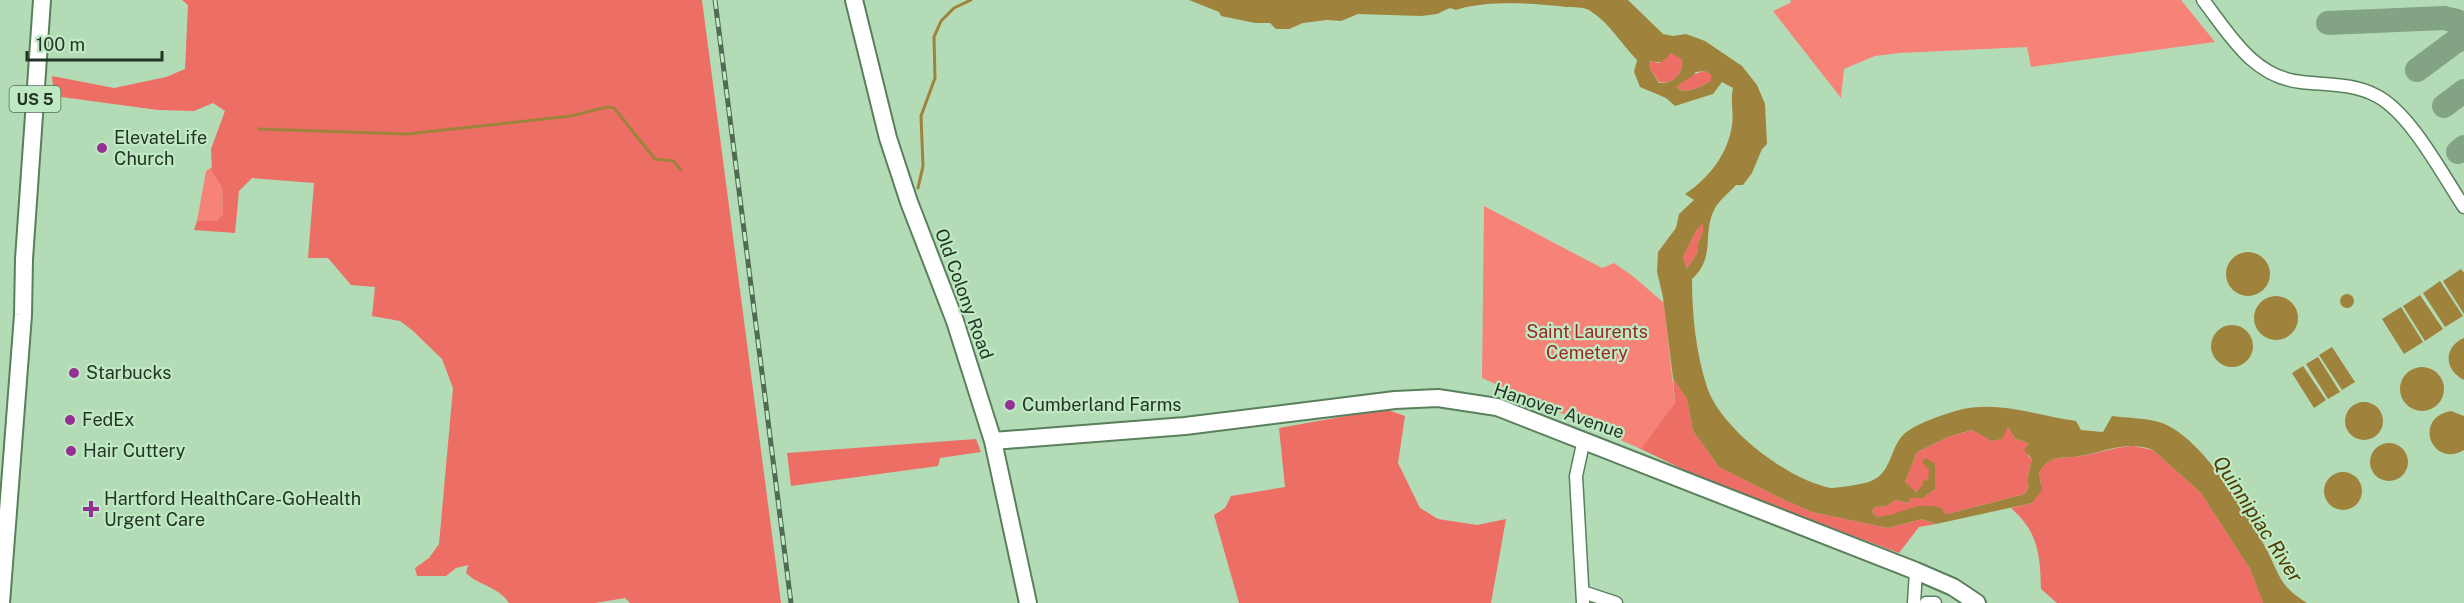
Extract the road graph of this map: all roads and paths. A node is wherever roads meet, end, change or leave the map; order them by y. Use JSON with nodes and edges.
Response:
{"nodes":[{"id":1,"x":42,"y":0,"type":"edge"},
{"id":2,"x":854,"y":0,"type":"edge"},
{"id":3,"x":2202,"y":0,"type":"edge"},
{"id":4,"x":2464,"y":207,"type":"edge"},
{"id":5,"x":1584,"y":439,"type":"junction"},
{"id":6,"x":993,"y":441,"type":"junction"},
{"id":7,"x":1916,"y":571,"type":"junction"},
{"id":8,"x":1583,"y":597,"type":"edge"},
{"id":9,"x":1,"y":603,"type":"edge"},
{"id":10,"x":1028,"y":603,"type":"edge"},
{"id":11,"x":1616,"y":603,"type":"edge"},
{"id":12,"x":1914,"y":603,"type":"edge"},
{"id":13,"x":1926,"y":603,"type":"edge"},
{"id":14,"x":1935,"y":603,"type":"edge"},
{"id":15,"x":1977,"y":603,"type":"edge"}],
"edges":[{"from":1,"to":9,"type":"main road","number":"US 5"},
{"from":2,"to":6,"type":"main road","name":"Old Colony Road"},
{"from":3,"to":4,"type":"street"},
{"from":5,"to":6,"type":"main road","name":"Hanover Avenue"},
{"from":5,"to":7,"type":"main road","name":"Hanover Avenue"},
{"from":5,"to":8,"type":"street"},
{"from":6,"to":10,"type":"main road","name":"Old Colony Road"},
{"from":7,"to":12,"type":"street"},
{"from":7,"to":15,"type":"main road","name":"Hanover Avenue"},
{"from":8,"to":11,"type":"street"},
{"from":13,"to":14,"type":"street"}]}
